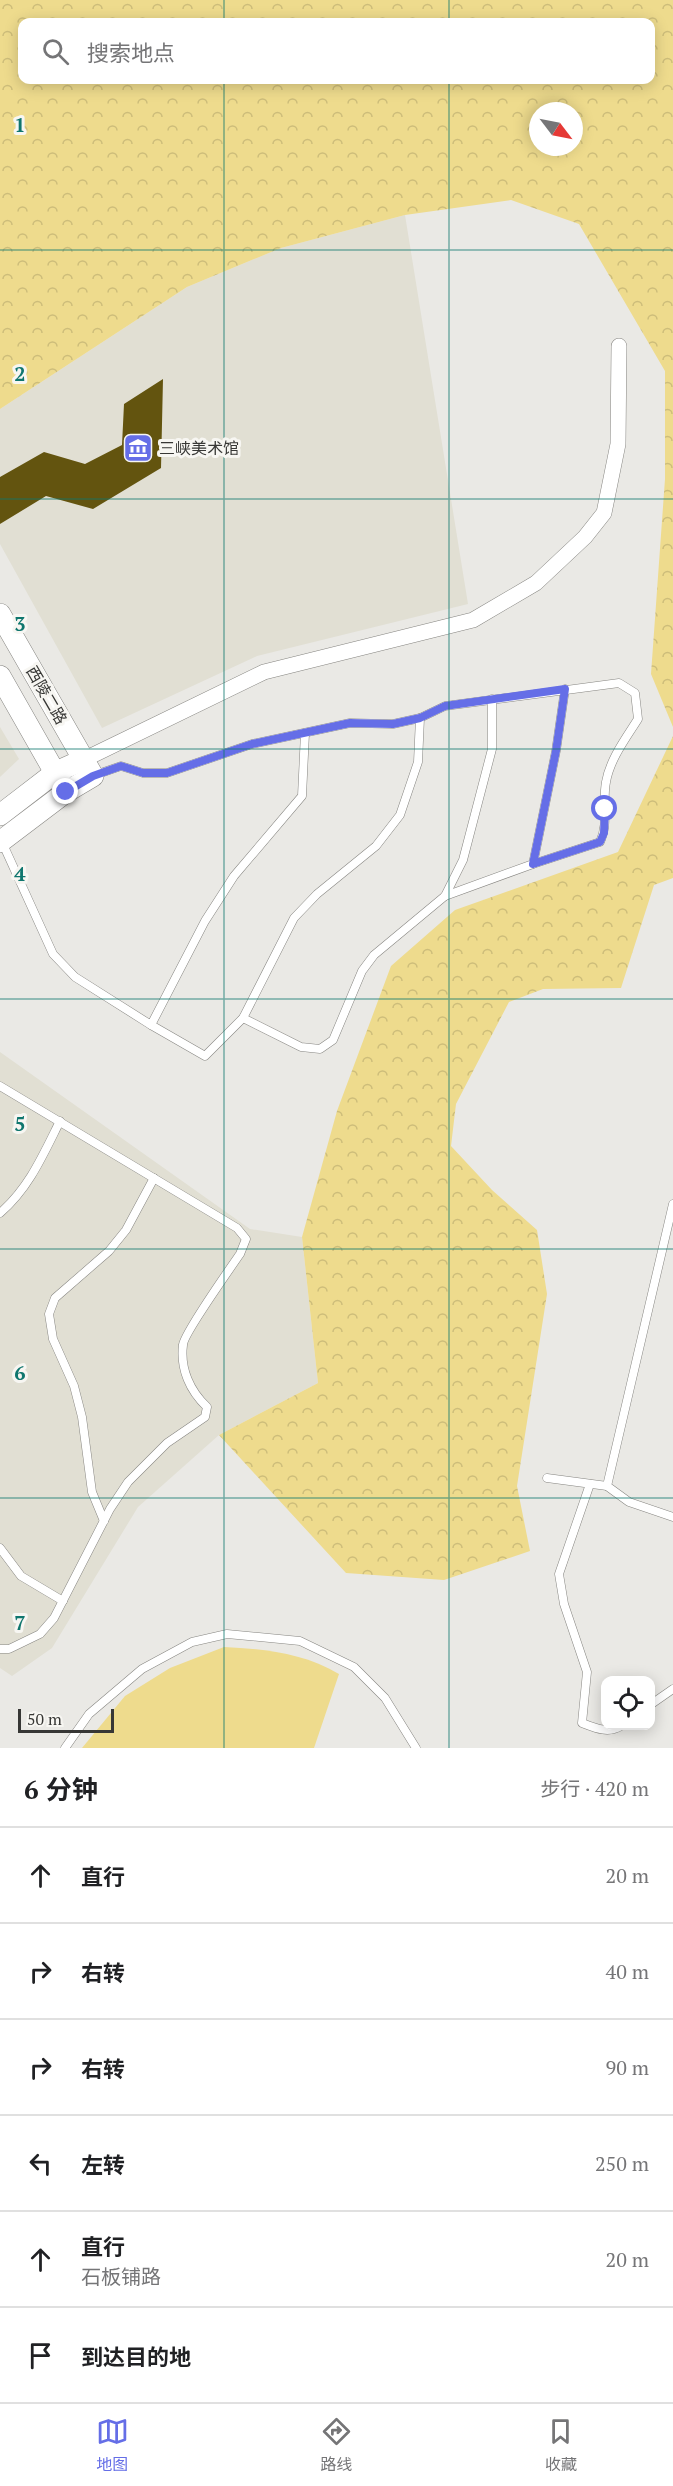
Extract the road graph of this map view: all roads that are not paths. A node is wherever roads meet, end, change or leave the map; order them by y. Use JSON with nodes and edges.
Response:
{"nodes":[{"id":1,"x":619,"y":346,"type":"dead end"},
{"id":2,"x":0,"y":614,"type":"edge"},
{"id":3,"x":0,"y":676,"type":"edge"},
{"id":4,"x":565,"y":689,"type":"junction"},
{"id":5,"x":492,"y":699,"type":"junction"},
{"id":6,"x":420,"y":718,"type":"junction"},
{"id":7,"x":305,"y":733,"type":"junction"},
{"id":8,"x":89,"y":767,"type":"junction"},
{"id":9,"x":56,"y":772,"type":"junction"},
{"id":10,"x":66,"y":792,"type":"junction"},
{"id":11,"x":0,"y":815,"type":"edge"},
{"id":12,"x":1,"y":841,"type":"edge"},
{"id":13,"x":533,"y":864,"type":"junction"},
{"id":14,"x":445,"y":896,"type":"junction"},
{"id":15,"x":243,"y":1018,"type":"junction"},
{"id":16,"x":152,"y":1025,"type":"junction"},
{"id":17,"x":0,"y":1086,"type":"edge"},
{"id":18,"x":60,"y":1121,"type":"junction"},
{"id":19,"x":154,"y":1178,"type":"junction"},
{"id":20,"x":673,"y":1204,"type":"edge"},
{"id":21,"x":0,"y":1213,"type":"edge"},
{"id":22,"x":547,"y":1478,"type":"dead end"},
{"id":23,"x":590,"y":1484,"type":"junction"},
{"id":24,"x":607,"y":1486,"type":"junction"},
{"id":25,"x":673,"y":1516,"type":"edge"},
{"id":26,"x":104,"y":1521,"type":"junction"},
{"id":27,"x":0,"y":1548,"type":"edge"},
{"id":28,"x":63,"y":1601,"type":"junction"},
{"id":29,"x":0,"y":1649,"type":"edge"},
{"id":30,"x":673,"y":1689,"type":"edge"},
{"id":31,"x":655,"y":1702,"type":"edge"},
{"id":32,"x":601,"y":1730,"type":"edge"},
{"id":33,"x":65,"y":1748,"type":"edge"},
{"id":34,"x":416,"y":1748,"type":"edge"}],
"edges":[{"from":1,"to":8,"type":"street"},
{"from":2,"to":8,"type":"main road","name":"西陵二路"},
{"from":3,"to":9,"type":"main road","name":"西陵二路"},
{"from":4,"to":5,"type":"lane"},
{"from":4,"to":13,"type":"lane"},
{"from":4,"to":13,"type":"lane"},
{"from":5,"to":6,"type":"lane"},
{"from":5,"to":14,"type":"lane"},
{"from":6,"to":7,"type":"lane"},
{"from":6,"to":15,"type":"lane"},
{"from":7,"to":8,"type":"lane"},
{"from":7,"to":16,"type":"lane"},
{"from":8,"to":9,"type":"main road"},
{"from":8,"to":10,"type":"main road"},
{"from":9,"to":10,"type":"main road","name":"西陵二路"},
{"from":9,"to":11,"type":"main road"},
{"from":10,"to":12,"type":"main road"},
{"from":12,"to":16,"type":"lane"},
{"from":13,"to":14,"type":"lane"},
{"from":14,"to":15,"type":"lane"},
{"from":15,"to":16,"type":"lane"},
{"from":17,"to":18,"type":"lane"},
{"from":18,"to":19,"type":"lane"},
{"from":18,"to":21,"type":"lane"},
{"from":19,"to":26,"type":"lane"},
{"from":19,"to":26,"type":"lane"},
{"from":20,"to":24,"type":"lane"},
{"from":22,"to":23,"type":"lane"},
{"from":23,"to":24,"type":"lane"},
{"from":23,"to":32,"type":"lane"},
{"from":24,"to":25,"type":"lane"},
{"from":26,"to":28,"type":"lane"},
{"from":27,"to":28,"type":"lane"},
{"from":28,"to":29,"type":"lane"},
{"from":30,"to":31,"type":"lane"},
{"from":33,"to":34,"type":"lane"}]}
